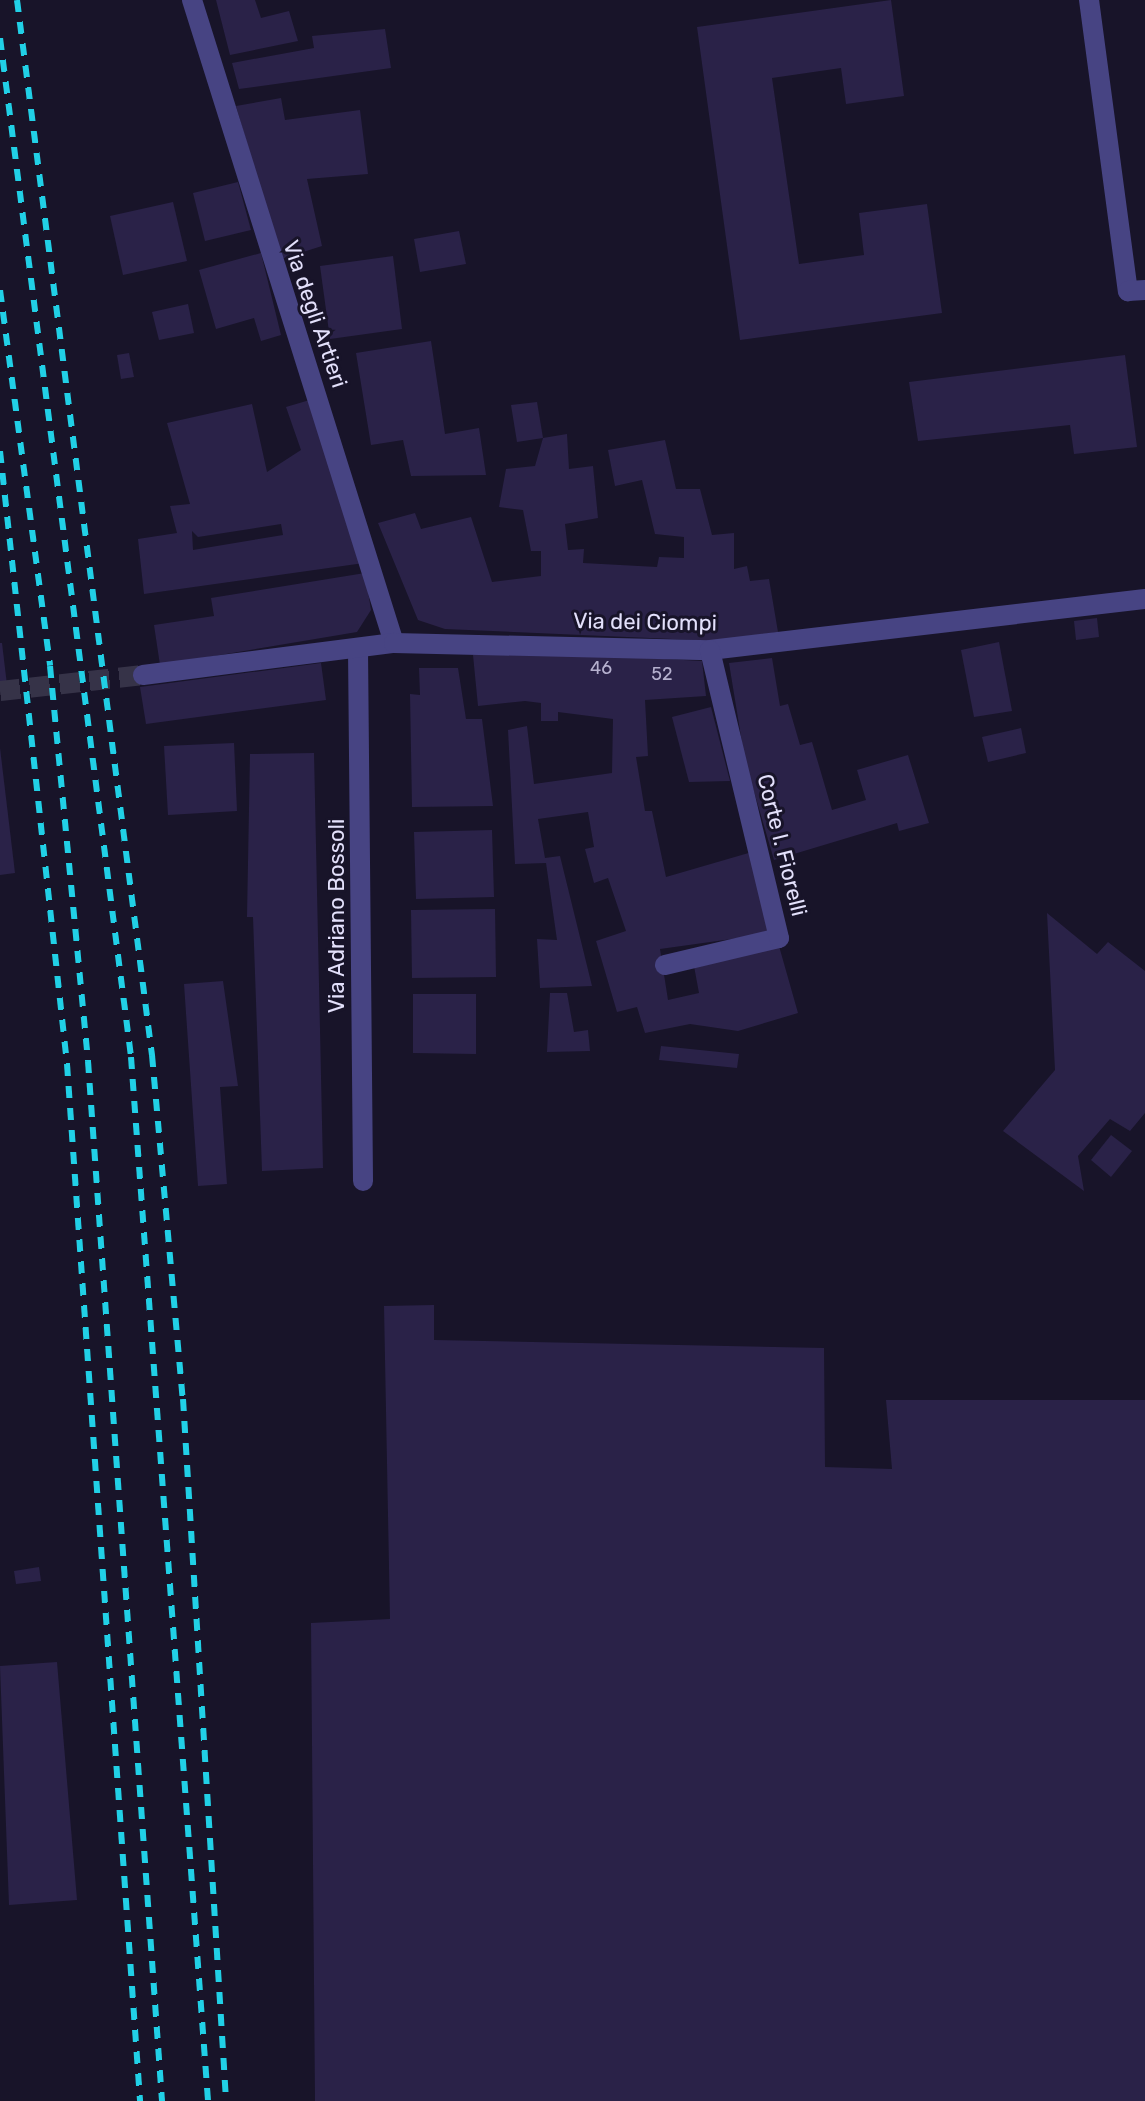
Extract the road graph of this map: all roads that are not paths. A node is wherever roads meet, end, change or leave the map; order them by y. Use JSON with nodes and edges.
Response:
{"nodes":[{"id":1,"x":192,"y":0,"type":"edge"},
{"id":2,"x":1089,"y":0,"type":"edge"},
{"id":3,"x":1145,"y":290,"type":"edge"},
{"id":4,"x":1145,"y":599,"type":"edge"},
{"id":5,"x":394,"y":643,"type":"junction"},
{"id":6,"x":358,"y":649,"type":"junction"},
{"id":7,"x":710,"y":650,"type":"junction"},
{"id":8,"x":143,"y":675,"type":"tunnel mouth"},
{"id":9,"x":665,"y":965,"type":"dead end"},
{"id":10,"x":363,"y":1181,"type":"dead end"}],
"edges":[{"from":1,"to":5,"type":"street","name":"Via degli Artieri"},
{"from":2,"to":3,"type":"street"},
{"from":4,"to":7,"type":"street","name":"Via dei Ciompi"},
{"from":5,"to":6,"type":"street","name":"Via dei Ciompi"},
{"from":5,"to":7,"type":"street","name":"Via dei Ciompi"},
{"from":6,"to":8,"type":"street","name":"Via dei Ciompi"},
{"from":6,"to":10,"type":"street","name":"Via Adriano Bossoli"},
{"from":7,"to":9,"type":"street","name":"Corte l. Fiorelli"}]}
